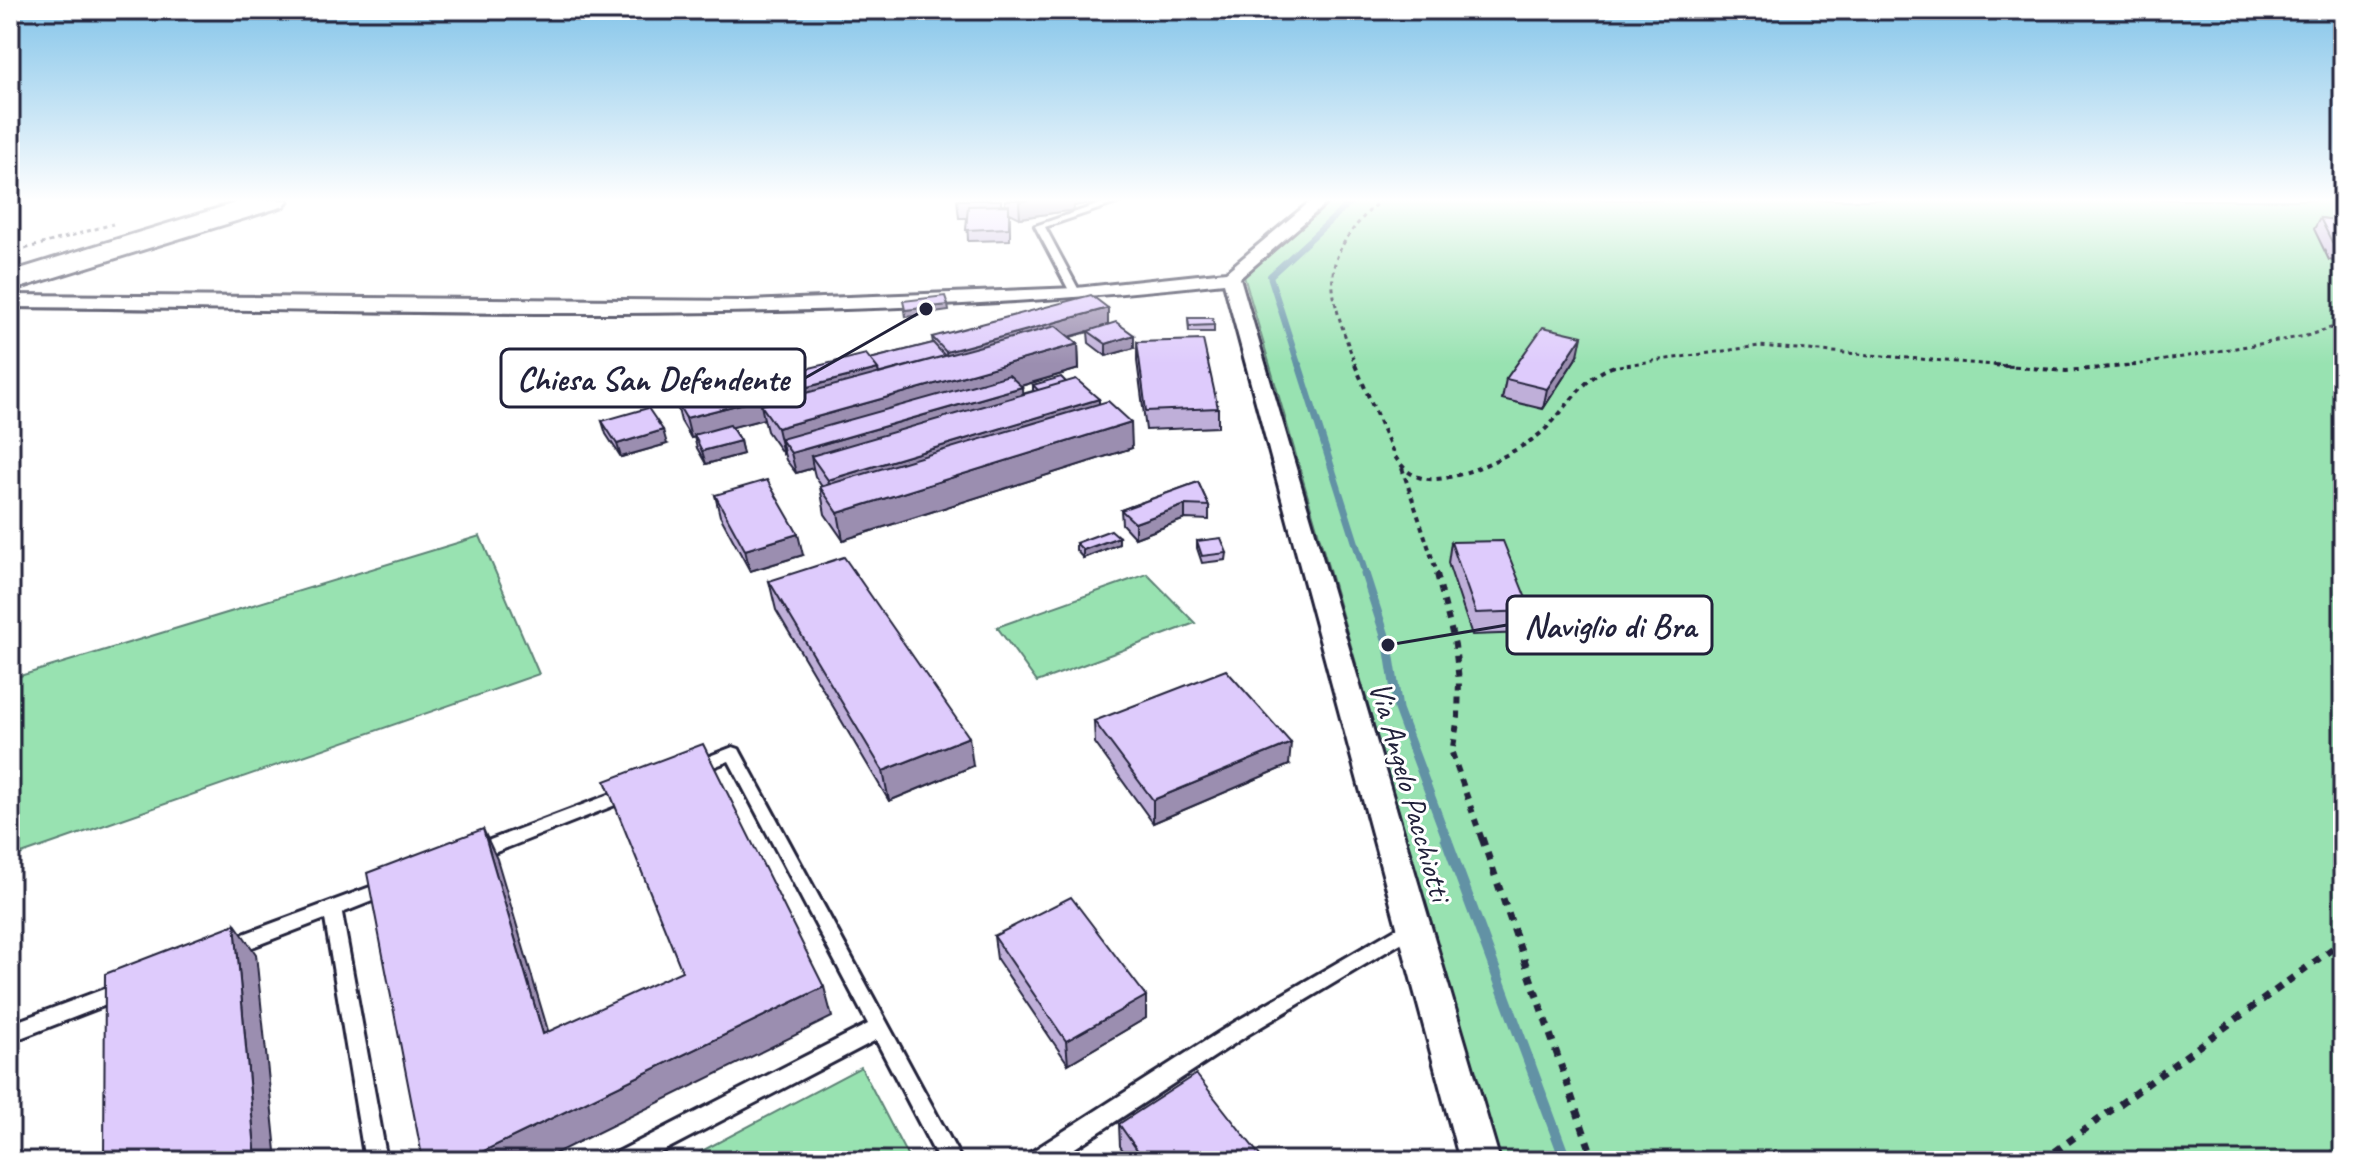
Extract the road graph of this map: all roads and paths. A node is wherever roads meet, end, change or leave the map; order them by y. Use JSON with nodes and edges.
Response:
{"nodes":[{"id":1,"x":64,"y":255,"type":"edge"},
{"id":2,"x":98,"y":255,"type":"edge"},
{"id":3,"x":1055,"y":255,"type":"edge"},
{"id":4,"x":1257,"y":255,"type":"edge"},
{"id":5,"x":1337,"y":255,"type":"edge"},
{"id":6,"x":10,"y":271,"type":"edge"},
{"id":7,"x":1231,"y":277,"type":"junction"},
{"id":8,"x":10,"y":282,"type":"edge"},
{"id":9,"x":1076,"y":294,"type":"junction"},
{"id":10,"x":10,"y":301,"type":"edge"},
{"id":11,"x":2343,"y":324,"type":"edge"},
{"id":12,"x":1402,"y":467,"type":"junction"},
{"id":13,"x":674,"y":776,"type":"edge"},
{"id":14,"x":644,"y":788,"type":"edge"},
{"id":15,"x":451,"y":863,"type":"edge"},
{"id":16,"x":406,"y":880,"type":"edge"},
{"id":17,"x":332,"y":909,"type":"junction"},
{"id":18,"x":1414,"y":926,"type":"junction"},
{"id":19,"x":2343,"y":941,"type":"edge"},
{"id":20,"x":215,"y":954,"type":"edge"},
{"id":21,"x":142,"y":982,"type":"edge"},
{"id":22,"x":880,"y":1028,"type":"junction"},
{"id":23,"x":10,"y":1033,"type":"edge"},
{"id":24,"x":376,"y":1161,"type":"edge"},
{"id":25,"x":622,"y":1161,"type":"edge"},
{"id":26,"x":951,"y":1161,"type":"edge"},
{"id":27,"x":1036,"y":1161,"type":"edge"},
{"id":28,"x":1480,"y":1161,"type":"edge"},
{"id":29,"x":1594,"y":1161,"type":"edge"},
{"id":30,"x":2042,"y":1161,"type":"edge"}],
"edges":[{"from":1,"to":6,"type":"highway"},
{"from":2,"to":8,"type":"highway"},
{"from":3,"to":9,"type":"lane"},
{"from":4,"to":7,"type":"street"},
{"from":5,"to":12,"type":"path"},
{"from":7,"to":9,"type":"street"},
{"from":7,"to":18,"type":"street","name":"Via Angelo Pacchiotti"},
{"from":9,"to":10,"type":"street"},
{"from":11,"to":12,"type":"path"},
{"from":12,"to":29,"type":"path"},
{"from":13,"to":22,"type":"lane"},
{"from":14,"to":15,"type":"lane"},
{"from":16,"to":17,"type":"lane"},
{"from":17,"to":20,"type":"lane"},
{"from":17,"to":24,"type":"lane"},
{"from":18,"to":27,"type":"lane"},
{"from":18,"to":28,"type":"street","name":"Via Angelo Pacchiotti"},
{"from":19,"to":30,"type":"path"},
{"from":21,"to":23,"type":"lane"},
{"from":22,"to":25,"type":"lane"},
{"from":22,"to":26,"type":"lane"}]}
